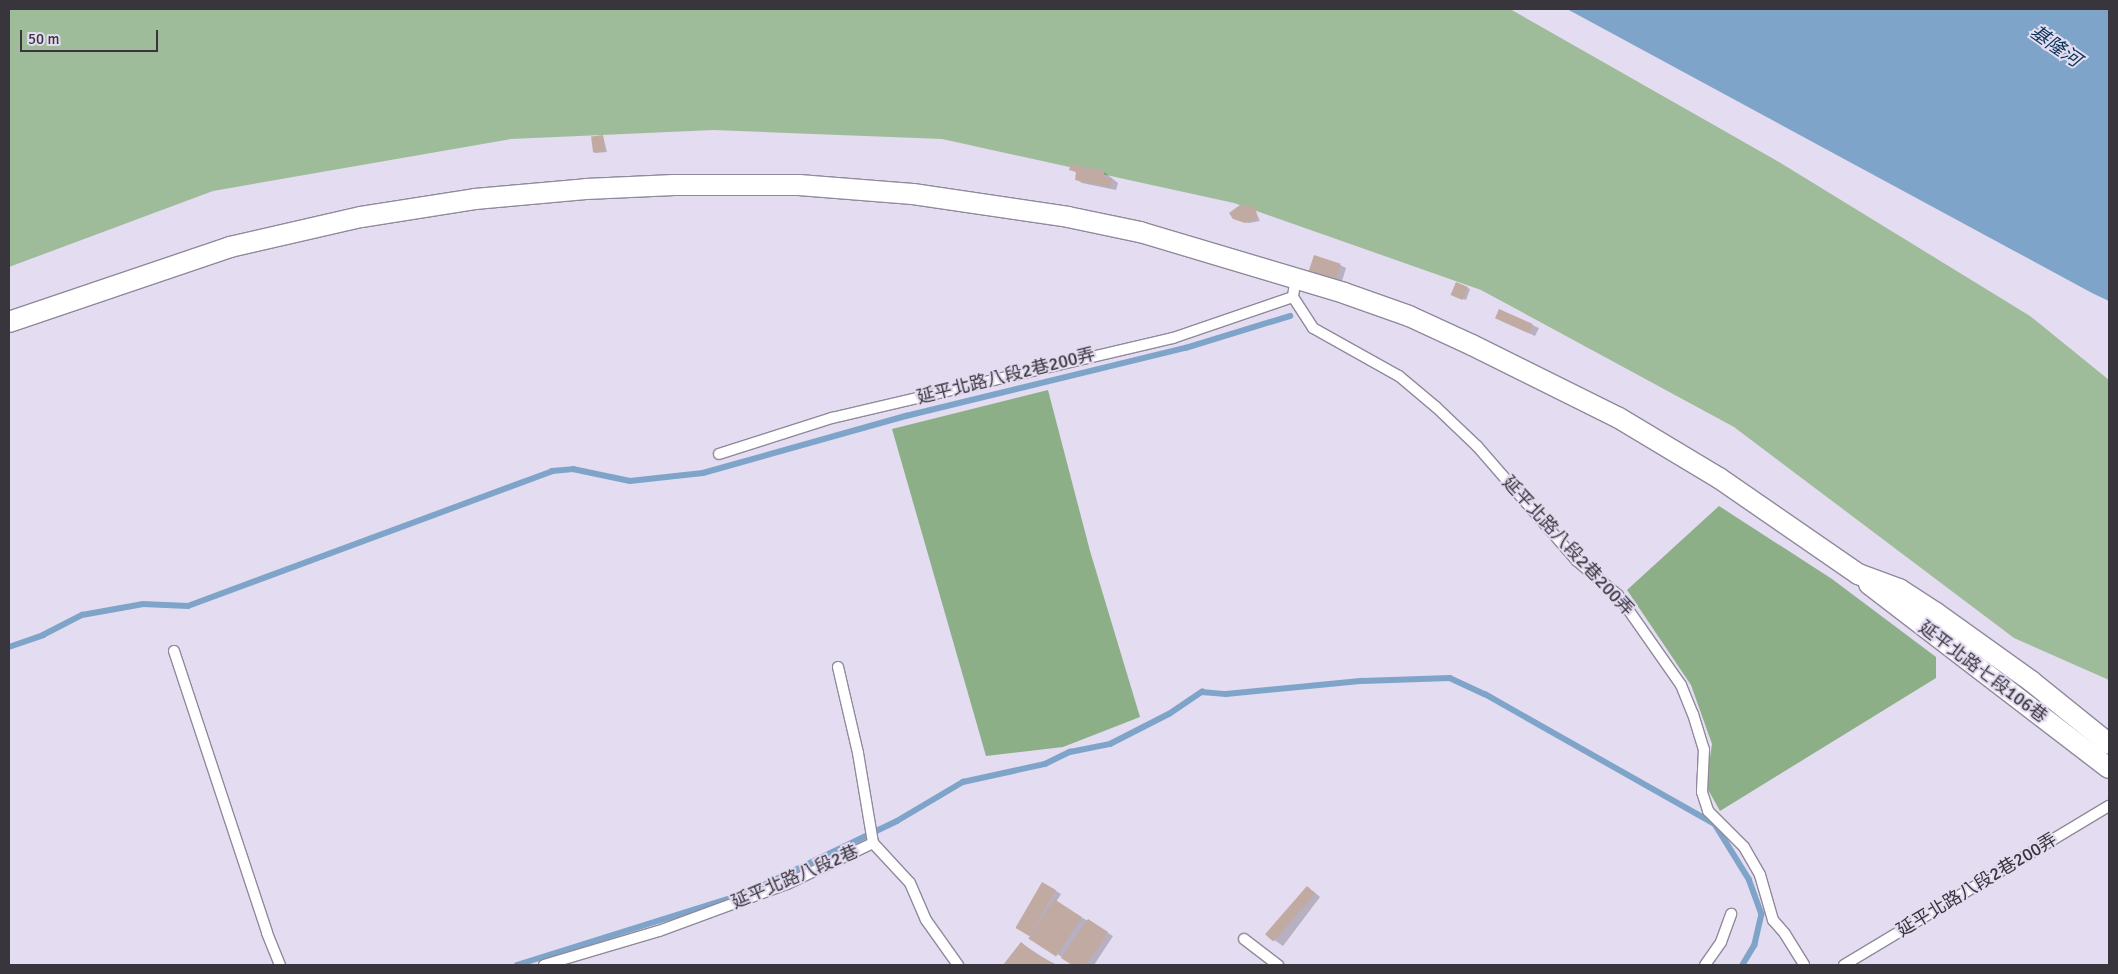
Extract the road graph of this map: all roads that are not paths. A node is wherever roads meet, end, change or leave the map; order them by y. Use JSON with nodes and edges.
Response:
{"nodes":[{"id":1,"x":1296,"y":277,"type":"junction"},
{"id":2,"x":1293,"y":297,"type":"junction"},
{"id":3,"x":9,"y":322,"type":"edge"},
{"id":4,"x":719,"y":454,"type":"dead end"},
{"id":5,"x":1858,"y":574,"type":"junction"},
{"id":6,"x":174,"y":651,"type":"dead end"},
{"id":7,"x":838,"y":668,"type":"dead end"},
{"id":8,"x":2109,"y":744,"type":"edge"},
{"id":9,"x":2109,"y":768,"type":"edge"},
{"id":10,"x":2109,"y":806,"type":"edge"},
{"id":11,"x":873,"y":843,"type":"junction"},
{"id":12,"x":1732,"y":914,"type":"dead end"},
{"id":13,"x":1244,"y":939,"type":"dead end"},
{"id":14,"x":280,"y":965,"type":"edge"},
{"id":15,"x":544,"y":965,"type":"edge"},
{"id":16,"x":958,"y":965,"type":"edge"},
{"id":17,"x":1278,"y":965,"type":"edge"},
{"id":18,"x":1705,"y":965,"type":"edge"},
{"id":19,"x":1804,"y":965,"type":"edge"},
{"id":20,"x":1844,"y":965,"type":"edge"}],
"edges":[{"from":1,"to":2,"type":"lane"},
{"from":1,"to":3,"type":"street"},
{"from":1,"to":5,"type":"street"},
{"from":2,"to":4,"type":"lane","name":"延平北路八段2巷200弄"},
{"from":2,"to":19,"type":"lane","name":"延平北路八段2巷200弄"},
{"from":5,"to":8,"type":"street"},
{"from":5,"to":9,"type":"street","name":"延平北路七段106巷"},
{"from":6,"to":14,"type":"lane"},
{"from":7,"to":11,"type":"lane"},
{"from":10,"to":20,"type":"lane","name":"延平北路八段2巷200弄"},
{"from":11,"to":15,"type":"lane","name":"延平北路八段2巷"},
{"from":11,"to":16,"type":"lane","name":"延平北路八段2巷"},
{"from":12,"to":18,"type":"lane"},
{"from":13,"to":17,"type":"lane"}]}
